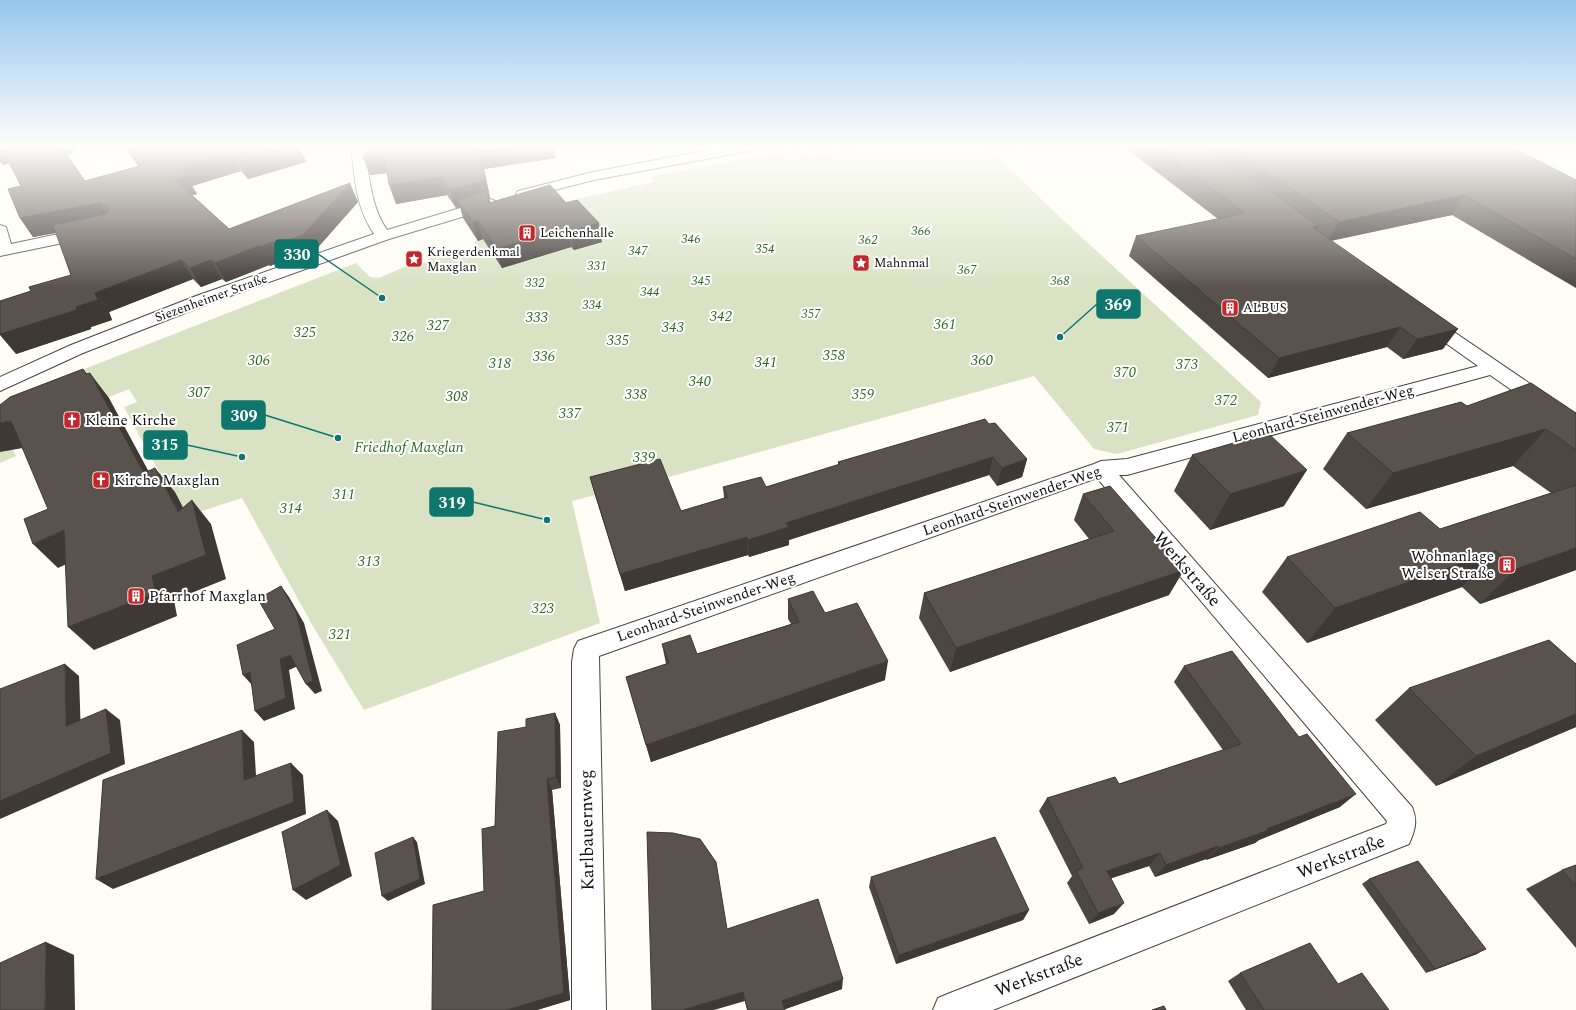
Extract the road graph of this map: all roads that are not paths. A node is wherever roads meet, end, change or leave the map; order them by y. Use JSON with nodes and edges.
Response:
{"nodes":[{"id":1,"x":364,"y":193,"type":"edge"},
{"id":2,"x":529,"y":193,"type":"edge"},
{"id":3,"x":104,"y":229,"type":"edge"},
{"id":4,"x":0,"y":230,"type":"edge"},
{"id":5,"x":383,"y":236,"type":"junction"},
{"id":6,"x":2,"y":250,"type":"edge"},
{"id":7,"x":1414,"y":313,"type":"edge"},
{"id":8,"x":1492,"y":368,"type":"junction"},
{"id":9,"x":0,"y":385,"type":"edge"},
{"id":10,"x":1576,"y":425,"type":"edge"},
{"id":11,"x":1101,"y":469,"type":"junction"},
{"id":12,"x":587,"y":649,"type":"joint"},
{"id":13,"x":589,"y":1010,"type":"edge"},
{"id":14,"x":950,"y":1010,"type":"edge"}],
"edges":[{"from":1,"to":5,"type":"street"},
{"from":2,"to":5,"type":"street","name":"Siezenheimer Straße"},
{"from":3,"to":6,"type":"street"},
{"from":4,"to":6,"type":"street"},
{"from":5,"to":9,"type":"street","name":"Siezenheimer Straße"},
{"from":7,"to":8,"type":"street"},
{"from":8,"to":10,"type":"street"},
{"from":8,"to":11,"type":"street","name":"Leonhard-Steinwender-Weg"},
{"from":11,"to":12,"type":"street","name":"Leonhard-Steinwender-Weg"},
{"from":11,"to":14,"type":"street","name":"Werkstraße"},
{"from":12,"to":13,"type":"street","name":"Karlbauernweg"}]}
